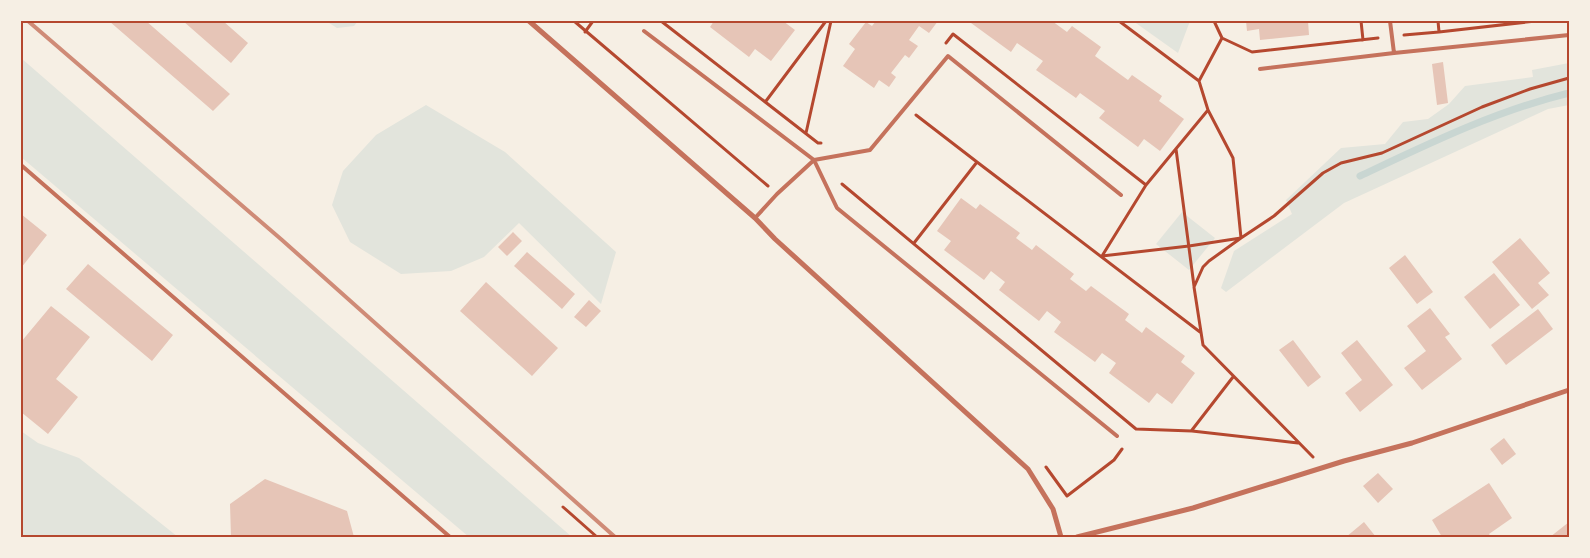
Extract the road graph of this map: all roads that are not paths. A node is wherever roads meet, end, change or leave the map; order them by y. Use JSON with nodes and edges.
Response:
{"nodes":[{"id":1,"x":529,"y":21,"type":"edge"},
{"id":2,"x":1390,"y":21,"type":"edge"},
{"id":3,"x":644,"y":31,"type":"dead end"},
{"id":4,"x":1569,"y":35,"type":"edge"},
{"id":5,"x":1394,"y":53,"type":"junction"},
{"id":6,"x":1260,"y":69,"type":"dead end"},
{"id":7,"x":814,"y":160,"type":"junction"},
{"id":8,"x":21,"y":166,"type":"edge"},
{"id":9,"x":1121,"y":195,"type":"dead end"},
{"id":10,"x":755,"y":218,"type":"junction"},
{"id":11,"x":1569,"y":390,"type":"edge"},
{"id":12,"x":1117,"y":436,"type":"dead end"},
{"id":13,"x":450,"y":537,"type":"edge"},
{"id":14,"x":1061,"y":537,"type":"edge"},
{"id":15,"x":1077,"y":537,"type":"edge"}],
"edges":[{"from":1,"to":10,"type":"street"},
{"from":2,"to":5,"type":"lane"},
{"from":3,"to":7,"type":"lane"},
{"from":4,"to":5,"type":"lane"},
{"from":5,"to":6,"type":"lane"},
{"from":7,"to":9,"type":"lane"},
{"from":7,"to":10,"type":"lane"},
{"from":7,"to":12,"type":"lane"},
{"from":8,"to":13,"type":"lane"},
{"from":10,"to":14,"type":"street"},
{"from":11,"to":15,"type":"street"}]}
